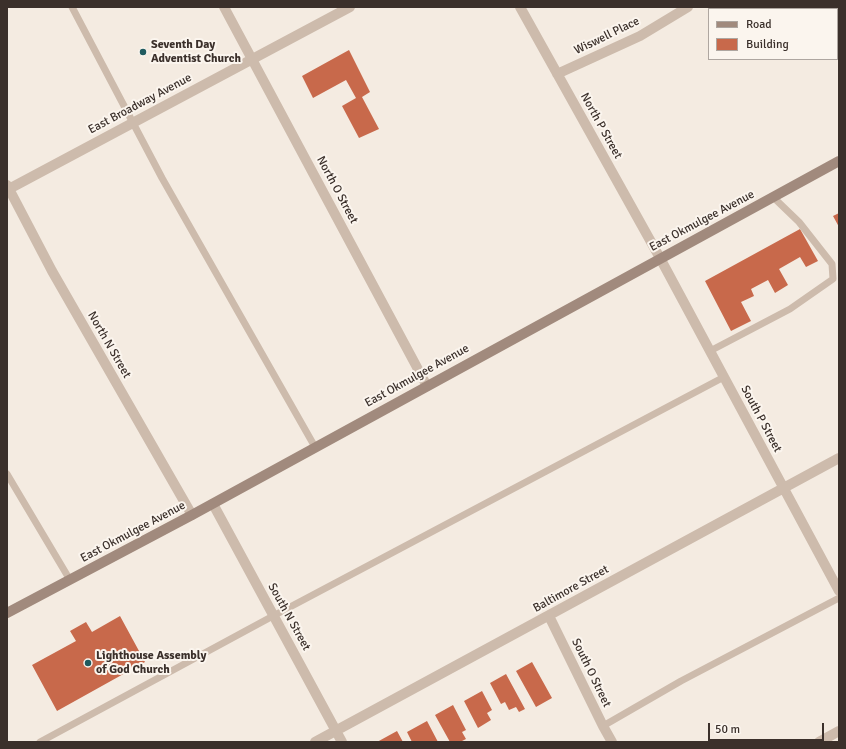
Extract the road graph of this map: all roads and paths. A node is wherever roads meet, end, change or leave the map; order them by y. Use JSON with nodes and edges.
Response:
{"nodes":[{"id":1,"x":72,"y":7,"type":"edge"},
{"id":2,"x":224,"y":7,"type":"edge"},
{"id":3,"x":350,"y":7,"type":"edge"},
{"id":4,"x":520,"y":7,"type":"edge"},
{"id":5,"x":688,"y":7,"type":"edge"},
{"id":6,"x":252,"y":59,"type":"junction"},
{"id":7,"x":557,"y":74,"type":"junction"},
{"id":8,"x":133,"y":122,"type":"junction"},
{"id":9,"x":839,"y":161,"type":"edge"},
{"id":10,"x":8,"y":188,"type":"edge"},
{"id":11,"x":773,"y":197,"type":"junction"},
{"id":12,"x":660,"y":258,"type":"junction"},
{"id":13,"x":710,"y":351,"type":"junction"},
{"id":14,"x":724,"y":377,"type":"junction"},
{"id":15,"x":427,"y":386,"type":"junction"},
{"id":16,"x":315,"y":448,"type":"junction"},
{"id":17,"x":839,"y":458,"type":"edge"},
{"id":18,"x":7,"y":474,"type":"edge"},
{"id":19,"x":784,"y":488,"type":"junction"},
{"id":20,"x":212,"y":504,"type":"junction"},
{"id":21,"x":192,"y":515,"type":"junction"},
{"id":22,"x":70,"y":580,"type":"junction"},
{"id":23,"x":839,"y":591,"type":"edge"},
{"id":24,"x":839,"y":598,"type":"edge"},
{"id":25,"x":7,"y":613,"type":"edge"},
{"id":26,"x":273,"y":616,"type":"junction"},
{"id":27,"x":549,"y":616,"type":"junction"},
{"id":28,"x":602,"y":726,"type":"junction"},
{"id":29,"x":336,"y":731,"type":"junction"},
{"id":30,"x":839,"y":731,"type":"edge"},
{"id":31,"x":40,"y":742,"type":"edge"},
{"id":32,"x":315,"y":742,"type":"edge"},
{"id":33,"x":342,"y":742,"type":"edge"},
{"id":34,"x":612,"y":742,"type":"edge"},
{"id":35,"x":819,"y":742,"type":"edge"}],
"edges":[{"from":1,"to":8,"type":"lane"},
{"from":2,"to":6,"type":"street","name":"North O Street"},
{"from":3,"to":6,"type":"street","name":"East Broadway Avenue"},
{"from":4,"to":7,"type":"street","name":"North P Street"},
{"from":5,"to":7,"type":"street","name":"Wiswell Place"},
{"from":6,"to":8,"type":"street","name":"East Broadway Avenue"},
{"from":6,"to":15,"type":"street","name":"North O Street"},
{"from":7,"to":12,"type":"street","name":"North P Street"},
{"from":8,"to":10,"type":"street","name":"East Broadway Avenue"},
{"from":8,"to":16,"type":"lane"},
{"from":9,"to":11,"type":"main road","name":"East Okmulgee Avenue"},
{"from":10,"to":21,"type":"street","name":"North N Street"},
{"from":11,"to":12,"type":"main road","name":"East Okmulgee Avenue"},
{"from":11,"to":13,"type":"lane"},
{"from":12,"to":13,"type":"street","name":"South P Street"},
{"from":12,"to":15,"type":"main road","name":"East Okmulgee Avenue"},
{"from":13,"to":14,"type":"street","name":"South P Street"},
{"from":14,"to":19,"type":"street","name":"South P Street"},
{"from":14,"to":26,"type":"lane"},
{"from":15,"to":16,"type":"main road","name":"East Okmulgee Avenue"},
{"from":16,"to":20,"type":"main road","name":"East Okmulgee Avenue"},
{"from":17,"to":19,"type":"street","name":"Baltimore Street"},
{"from":18,"to":22,"type":"lane"},
{"from":19,"to":23,"type":"street","name":"South P Street"},
{"from":19,"to":27,"type":"street","name":"Baltimore Street"},
{"from":20,"to":21,"type":"main road","name":"East Okmulgee Avenue"},
{"from":20,"to":26,"type":"street","name":"South N Street"},
{"from":21,"to":22,"type":"main road","name":"East Okmulgee Avenue"},
{"from":22,"to":25,"type":"main road","name":"East Okmulgee Avenue"},
{"from":24,"to":28,"type":"lane"},
{"from":26,"to":29,"type":"street","name":"South N Street"},
{"from":26,"to":31,"type":"lane"},
{"from":27,"to":28,"type":"street","name":"South O Street"},
{"from":27,"to":29,"type":"street","name":"Baltimore Street"},
{"from":28,"to":34,"type":"street","name":"South O Street"},
{"from":29,"to":32,"type":"street","name":"Baltimore Street"},
{"from":29,"to":33,"type":"street","name":"South N Street"},
{"from":30,"to":35,"type":"street"}]}
